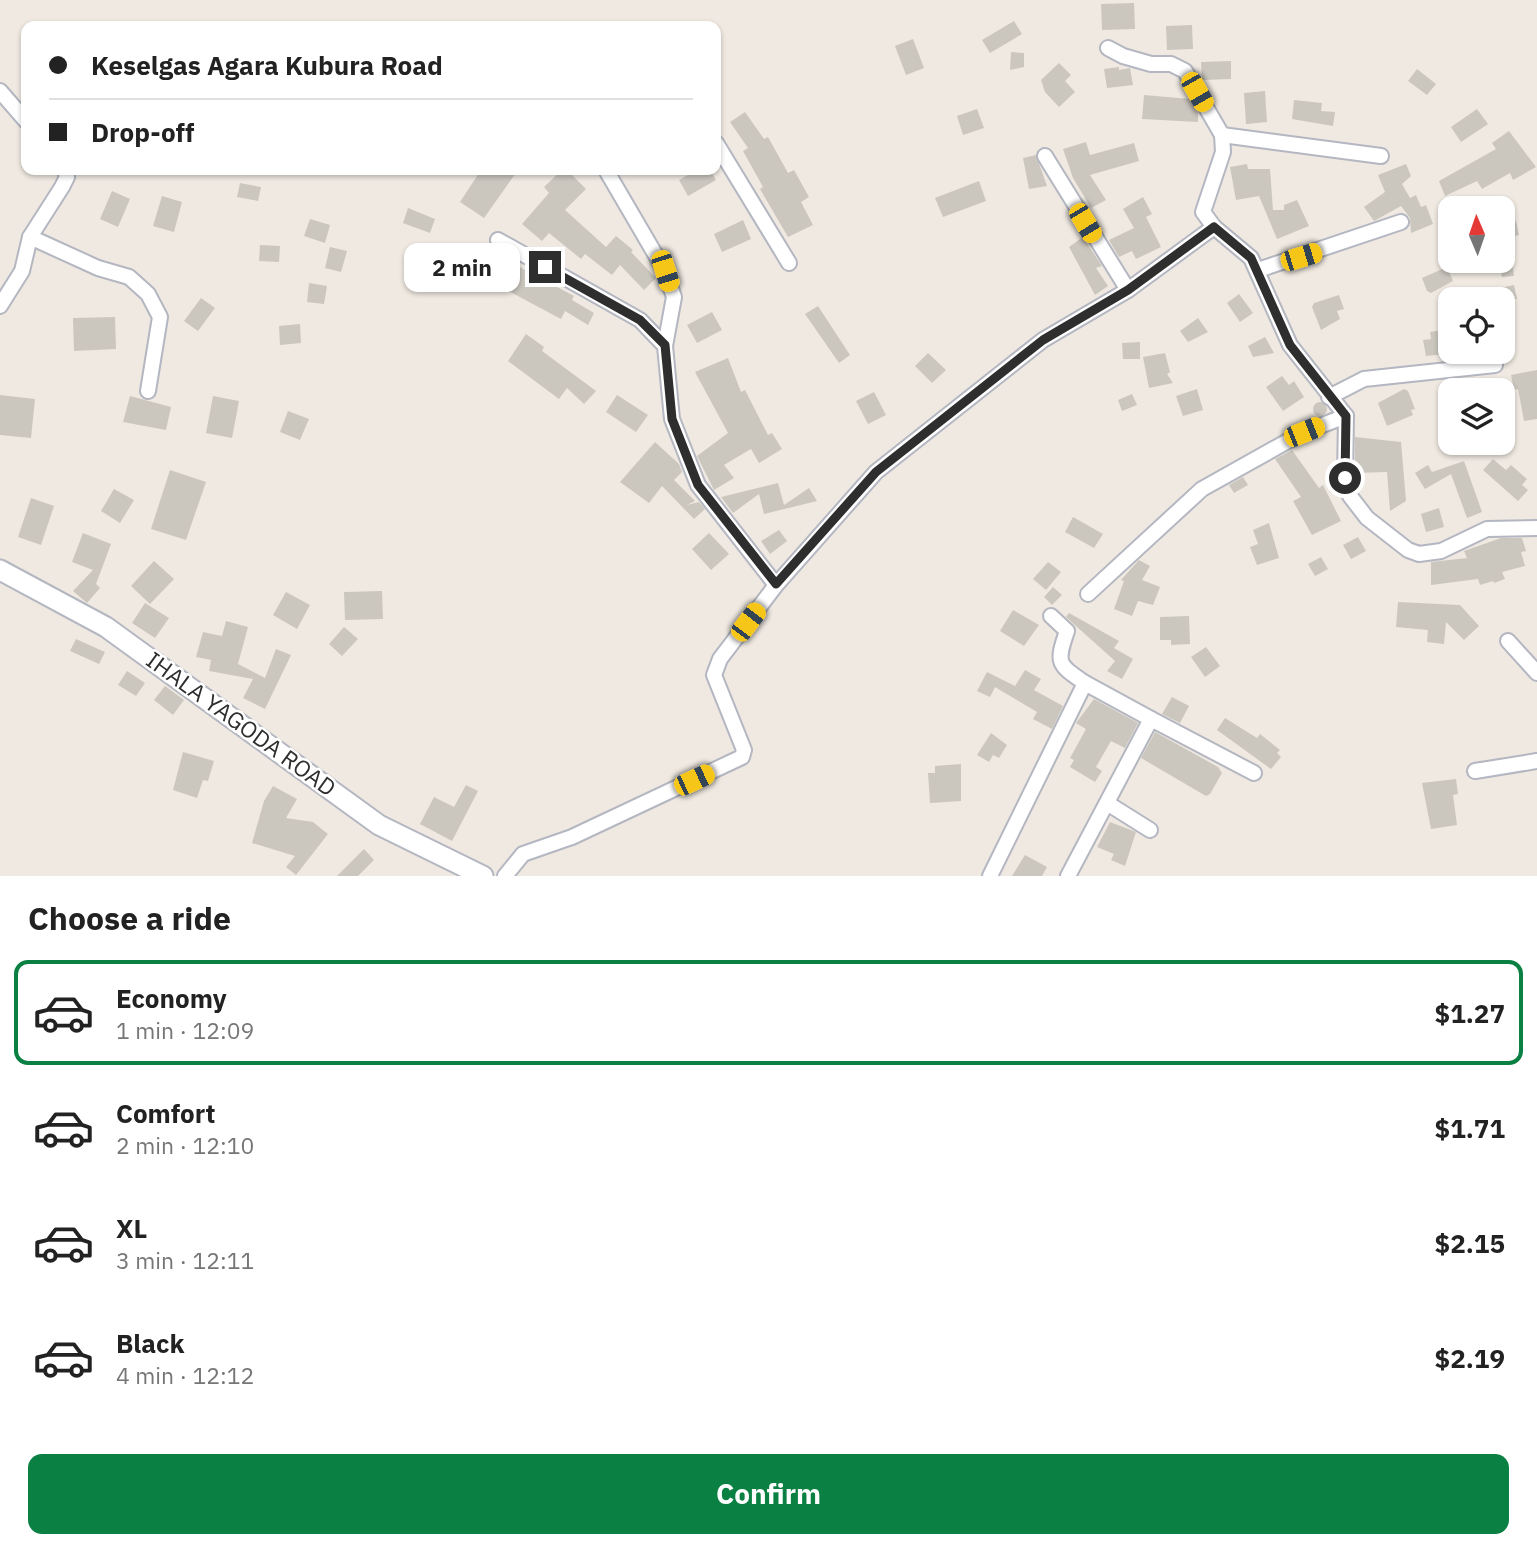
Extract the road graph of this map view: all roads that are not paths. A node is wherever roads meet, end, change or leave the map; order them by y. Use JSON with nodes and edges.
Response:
{"nodes":[{"id":1,"x":1108,"y":48,"type":"dead end"},
{"id":2,"x":0,"y":91,"type":"edge"},
{"id":3,"x":21,"y":115,"type":"edge"},
{"id":4,"x":1222,"y":135,"type":"junction"},
{"id":5,"x":721,"y":151,"type":"edge"},
{"id":6,"x":1045,"y":156,"type":"dead end"},
{"id":7,"x":1381,"y":156,"type":"dead end"},
{"id":8,"x":66,"y":175,"type":"edge"},
{"id":9,"x":609,"y":175,"type":"edge"},
{"id":10,"x":1401,"y":222,"type":"dead end"},
{"id":11,"x":1214,"y":227,"type":"junction"},
{"id":12,"x":30,"y":237,"type":"junction"},
{"id":13,"x":498,"y":240,"type":"dead end"},
{"id":14,"x":789,"y":263,"type":"dead end"},
{"id":15,"x":1258,"y":270,"type":"junction"},
{"id":16,"x":1128,"y":290,"type":"junction"},
{"id":17,"x":0,"y":306,"type":"edge"},
{"id":18,"x":665,"y":345,"type":"junction"},
{"id":19,"x":1495,"y":364,"type":"edge"},
{"id":20,"x":148,"y":391,"type":"dead end"},
{"id":21,"x":1329,"y":397,"type":"junction"},
{"id":22,"x":1346,"y":416,"type":"junction"},
{"id":23,"x":1537,"y":528,"type":"edge"},
{"id":24,"x":0,"y":570,"type":"edge"},
{"id":25,"x":776,"y":584,"type":"junction"},
{"id":26,"x":1088,"y":594,"type":"dead end"},
{"id":27,"x":1051,"y":616,"type":"dead end"},
{"id":28,"x":1508,"y":641,"type":"dead end"},
{"id":29,"x":1537,"y":673,"type":"edge"},
{"id":30,"x":1086,"y":683,"type":"junction"},
{"id":31,"x":1151,"y":719,"type":"junction"},
{"id":32,"x":1537,"y":761,"type":"edge"},
{"id":33,"x":1475,"y":771,"type":"dead end"},
{"id":34,"x":1254,"y":773,"type":"dead end"},
{"id":35,"x":1107,"y":803,"type":"junction"},
{"id":36,"x":1150,"y":830,"type":"dead end"},
{"id":37,"x":482,"y":876,"type":"edge"},
{"id":38,"x":505,"y":876,"type":"edge"},
{"id":39,"x":990,"y":876,"type":"edge"},
{"id":40,"x":1068,"y":876,"type":"edge"}],
"edges":[{"from":1,"to":4,"type":"street"},
{"from":2,"to":3,"type":"street"},
{"from":4,"to":7,"type":"street"},
{"from":4,"to":11,"type":"street"},
{"from":5,"to":14,"type":"street"},
{"from":6,"to":16,"type":"street"},
{"from":8,"to":12,"type":"street"},
{"from":9,"to":18,"type":"street"},
{"from":10,"to":15,"type":"street"},
{"from":11,"to":15,"type":"street"},
{"from":11,"to":16,"type":"street"},
{"from":12,"to":17,"type":"street"},
{"from":12,"to":20,"type":"street"},
{"from":13,"to":18,"type":"street"},
{"from":15,"to":21,"type":"street"},
{"from":16,"to":25,"type":"street"},
{"from":18,"to":25,"type":"street"},
{"from":19,"to":21,"type":"street"},
{"from":21,"to":22,"type":"street"},
{"from":22,"to":23,"type":"street"},
{"from":22,"to":26,"type":"street"},
{"from":24,"to":37,"type":"street","name":"IHALA YAGODA ROAD"},
{"from":25,"to":38,"type":"street"},
{"from":27,"to":30,"type":"street"},
{"from":28,"to":29,"type":"street"},
{"from":30,"to":31,"type":"street"},
{"from":30,"to":39,"type":"street"},
{"from":31,"to":34,"type":"street"},
{"from":31,"to":35,"type":"street"},
{"from":32,"to":33,"type":"street"},
{"from":35,"to":36,"type":"street"},
{"from":35,"to":40,"type":"street"}]}
